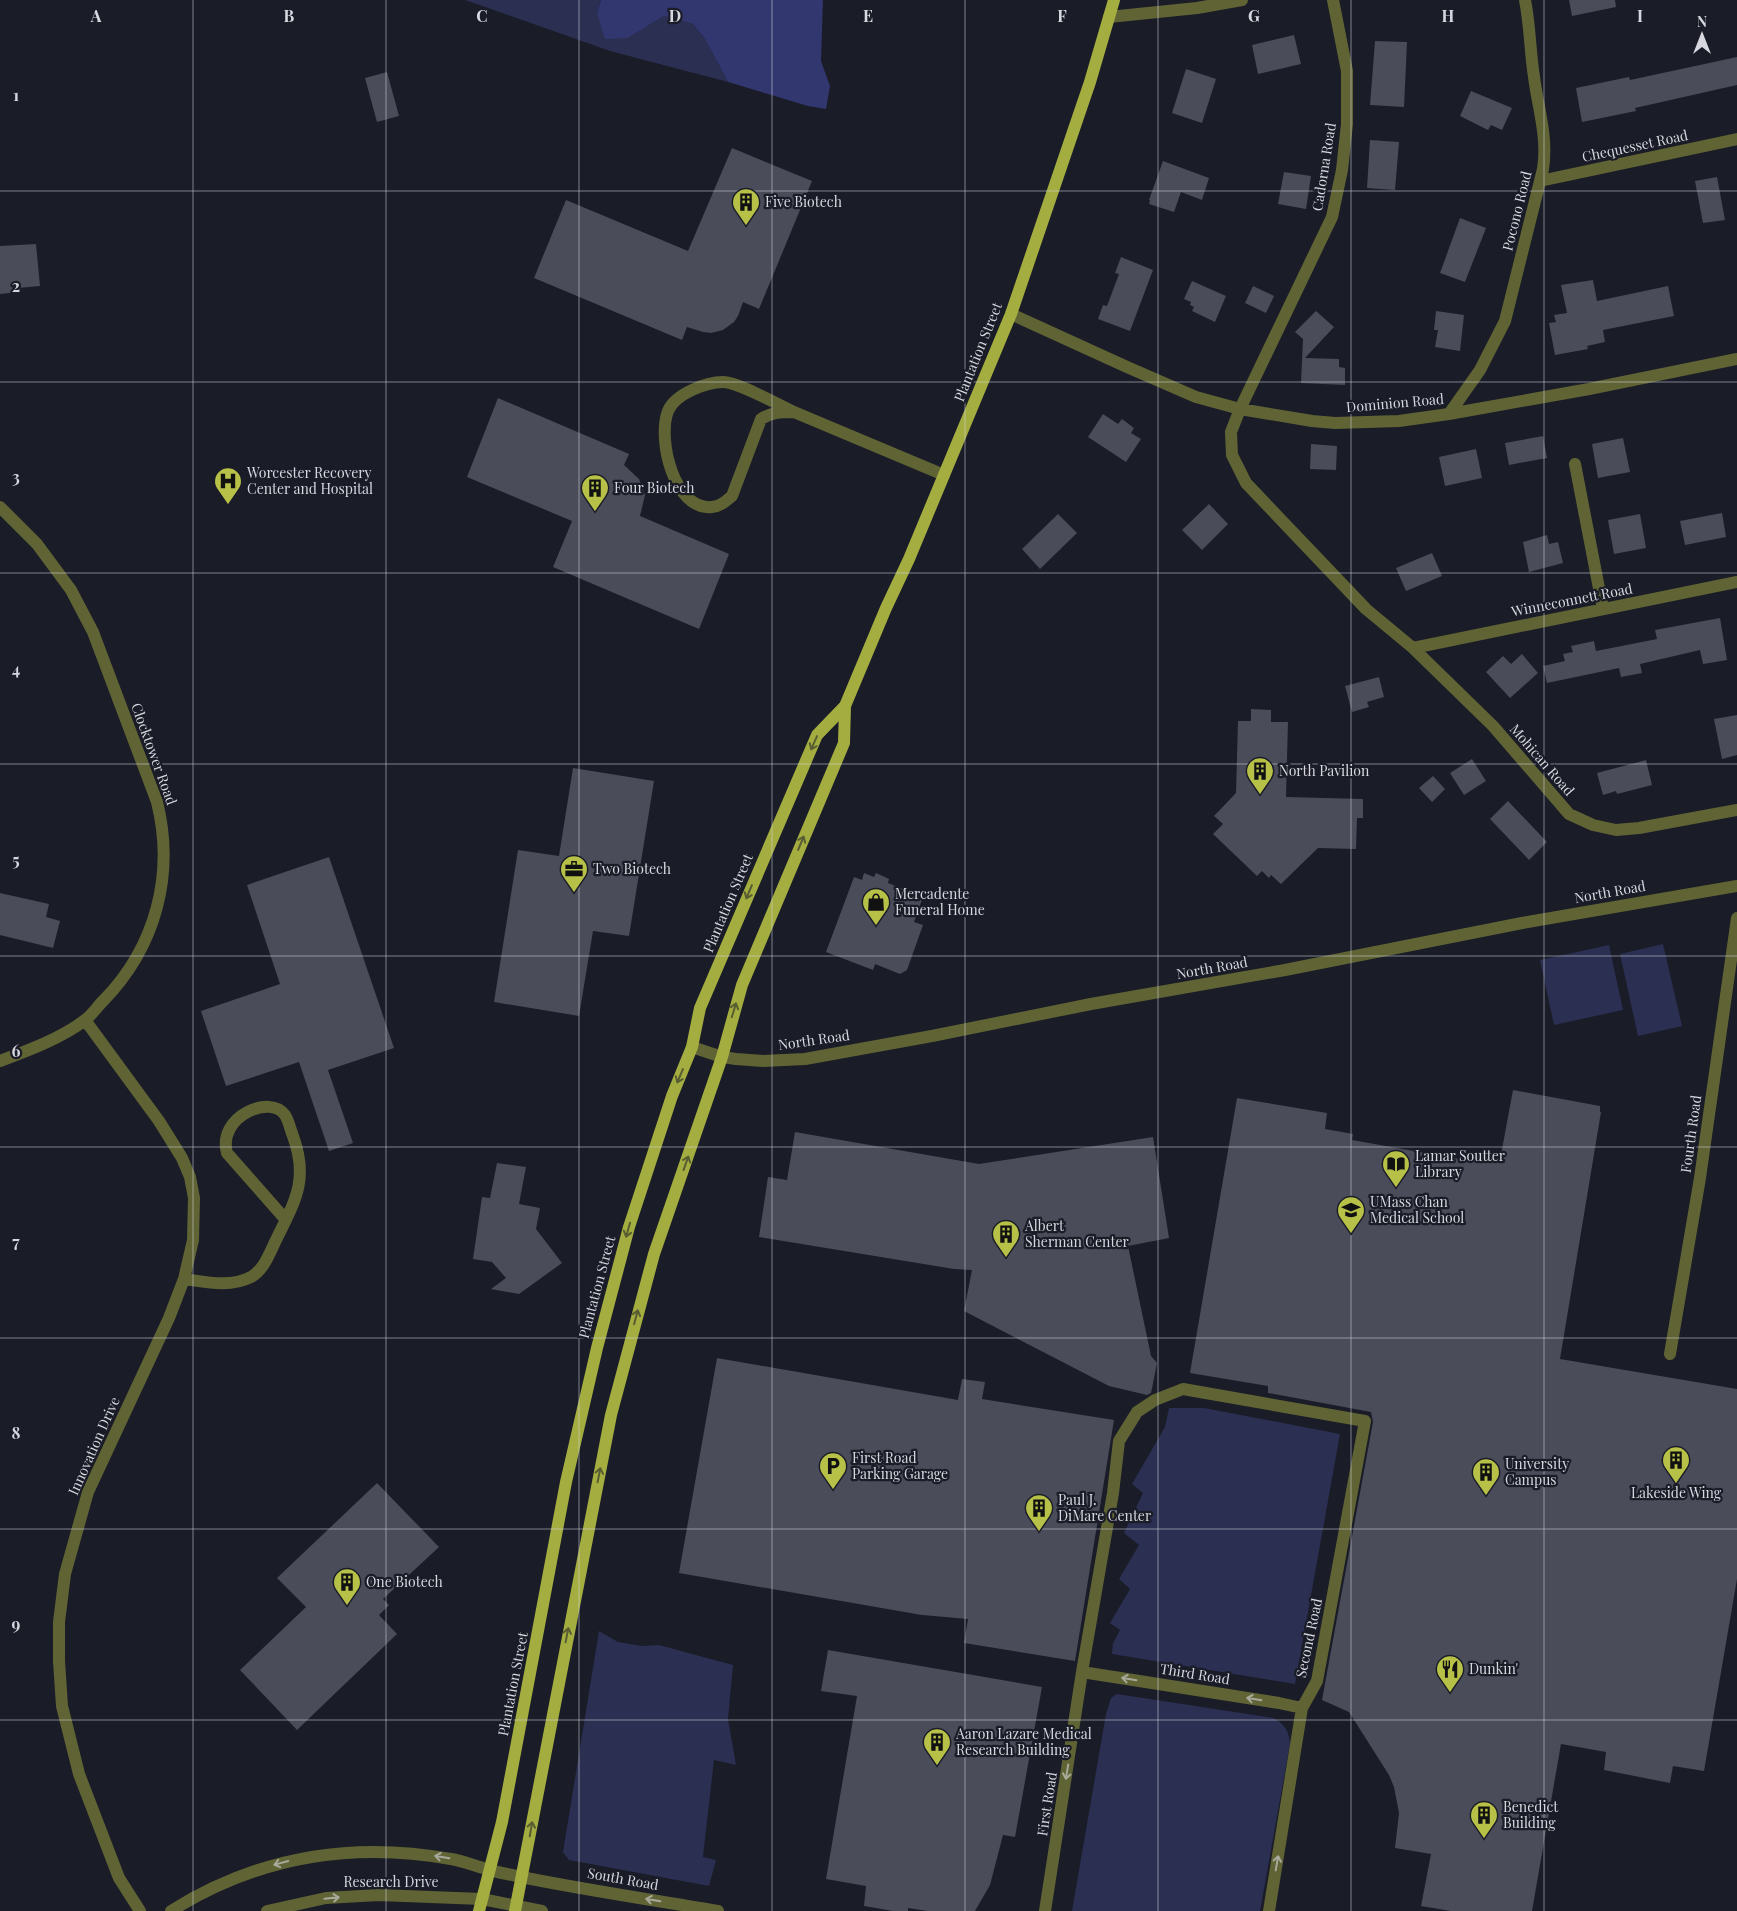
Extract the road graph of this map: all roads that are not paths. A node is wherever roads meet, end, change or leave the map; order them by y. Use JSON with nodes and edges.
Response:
{"nodes":[{"id":1,"x":1114,"y":0,"type":"edge"},
{"id":2,"x":1242,"y":0,"type":"edge"},
{"id":3,"x":1333,"y":0,"type":"edge"},
{"id":4,"x":1525,"y":0,"type":"edge"},
{"id":5,"x":1109,"y":18,"type":"junction"},
{"id":6,"x":1737,"y":139,"type":"edge"},
{"id":7,"x":1540,"y":181,"type":"junction"},
{"id":8,"x":1011,"y":314,"type":"junction"},
{"id":9,"x":1737,"y":359,"type":"edge"},
{"id":10,"x":1240,"y":409,"type":"junction"},
{"id":11,"x":794,"y":412,"type":"junction"},
{"id":12,"x":1449,"y":414,"type":"junction"},
{"id":13,"x":1575,"y":464,"type":"dead end"},
{"id":14,"x":944,"y":475,"type":"junction"},
{"id":15,"x":0,"y":507,"type":"edge"},
{"id":16,"x":1737,"y":582,"type":"edge"},
{"id":17,"x":1603,"y":609,"type":"junction"},
{"id":18,"x":1413,"y":648,"type":"junction"},
{"id":19,"x":845,"y":706,"type":"junction"},
{"id":20,"x":1737,"y":810,"type":"edge"},
{"id":21,"x":1737,"y":886,"type":"edge"},
{"id":22,"x":1737,"y":918,"type":"edge"},
{"id":23,"x":85,"y":1020,"type":"junction"},
{"id":24,"x":692,"y":1047,"type":"junction"},
{"id":25,"x":722,"y":1057,"type":"junction"},
{"id":26,"x":0,"y":1061,"type":"edge"},
{"id":27,"x":286,"y":1220,"type":"junction"},
{"id":28,"x":184,"y":1279,"type":"junction"},
{"id":29,"x":1670,"y":1354,"type":"dead end"},
{"id":30,"x":1082,"y":1672,"type":"junction"},
{"id":31,"x":1302,"y":1708,"type":"junction"},
{"id":32,"x":489,"y":1870,"type":"junction"},
{"id":33,"x":523,"y":1877,"type":"junction"},
{"id":34,"x":480,"y":1905,"type":"edge"},
{"id":35,"x":516,"y":1909,"type":"edge"},
{"id":36,"x":140,"y":1911,"type":"edge"},
{"id":37,"x":172,"y":1911,"type":"edge"},
{"id":38,"x":267,"y":1911,"type":"edge"},
{"id":39,"x":542,"y":1911,"type":"edge"},
{"id":40,"x":718,"y":1911,"type":"edge"},
{"id":41,"x":1045,"y":1911,"type":"edge"},
{"id":42,"x":1269,"y":1911,"type":"edge"}],
"edges":[{"from":1,"to":5,"type":"main road","name":"Plantation Street"},
{"from":2,"to":5,"type":"street"},
{"from":3,"to":10,"type":"street","name":"Cadorna Road"},
{"from":4,"to":7,"type":"street","name":"Pocono Road"},
{"from":5,"to":8,"type":"main road","name":"Plantation Street"},
{"from":6,"to":7,"type":"street","name":"Chequesset Road"},
{"from":7,"to":12,"type":"street","name":"Pocono Road"},
{"from":8,"to":10,"type":"street","name":"Dominion Road"},
{"from":8,"to":14,"type":"main road","name":"Plantation Street"},
{"from":9,"to":12,"type":"street","name":"Dominion Road"},
{"from":10,"to":12,"type":"street","name":"Dominion Road"},
{"from":10,"to":18,"type":"street","name":"Cadorna Road"},
{"from":11,"to":11,"type":"street"},
{"from":11,"to":14,"type":"street"},
{"from":13,"to":17,"type":"street"},
{"from":14,"to":19,"type":"main road","name":"Plantation Street"},
{"from":15,"to":23,"type":"street","name":"Clocktower Road"},
{"from":16,"to":17,"type":"street","name":"Winneconnett Road"},
{"from":17,"to":18,"type":"street","name":"Winneconnett Road"},
{"from":18,"to":20,"type":"street","name":"Mohican Road"},
{"from":19,"to":24,"type":"main road","name":"Plantation Street","one_way":true},
{"from":25,"to":19,"type":"main road","name":"Plantation Street","one_way":true},
{"from":21,"to":25,"type":"street","name":"North Road"},
{"from":22,"to":29,"type":"street","name":"Fourth Road"},
{"from":23,"to":26,"type":"street","name":"Clocktower Road"},
{"from":23,"to":28,"type":"street","name":"Innovation Drive"},
{"from":24,"to":25,"type":"street","name":"North Road"},
{"from":24,"to":32,"type":"main road","name":"Plantation Street","one_way":true},
{"from":33,"to":25,"type":"main road","name":"Plantation Street","one_way":true},
{"from":27,"to":27,"type":"street"},
{"from":27,"to":28,"type":"street"},
{"from":28,"to":36,"type":"street","name":"Innovation Drive"},
{"from":31,"to":30,"type":"street","name":"Third Road","one_way":true},
{"from":30,"to":31,"type":"street","name":"Second Road"},
{"from":30,"to":41,"type":"street","name":"First Road","one_way":true},
{"from":42,"to":31,"type":"street","name":"Second Road","one_way":true},
{"from":32,"to":33,"type":"street","name":"Research Drive"},
{"from":32,"to":34,"type":"main road","name":"Plantation Street"},
{"from":32,"to":37,"type":"street","name":"Research Drive","one_way":true},
{"from":33,"to":35,"type":"main road","name":"Plantation Street"},
{"from":40,"to":33,"type":"street","name":"South Road","one_way":true},
{"from":34,"to":35,"type":"street","name":"Research Drive"},
{"from":38,"to":34,"type":"street","name":"Research Drive","one_way":true},
{"from":35,"to":39,"type":"street"}]}
